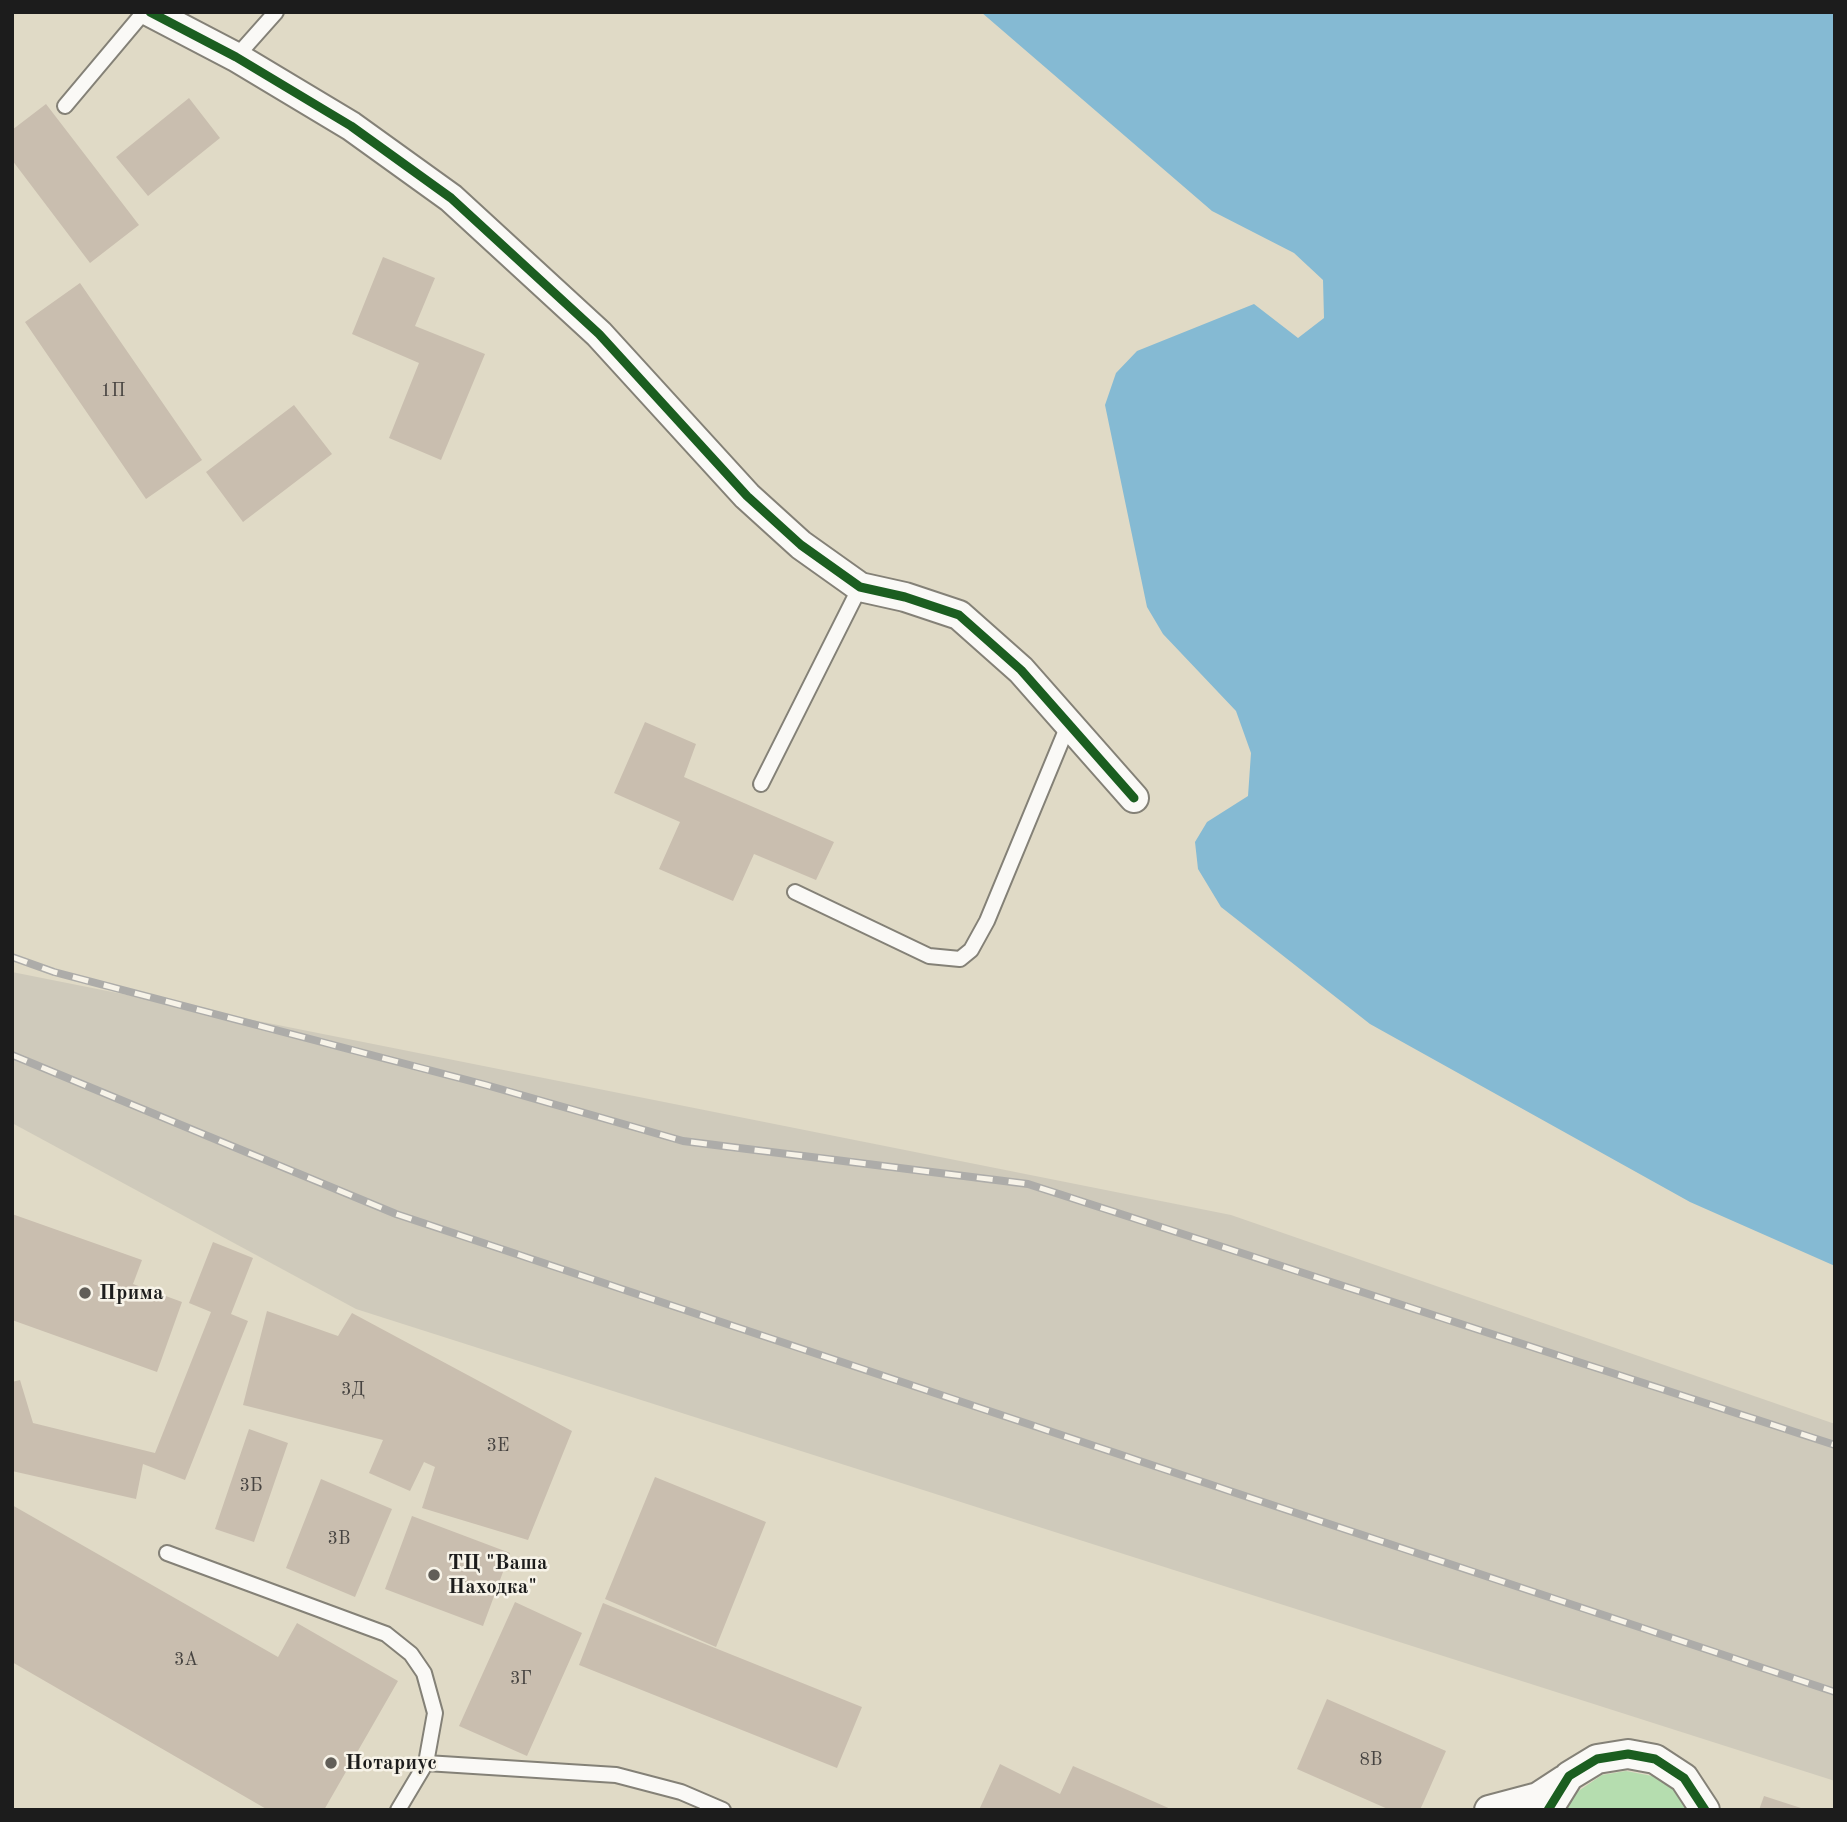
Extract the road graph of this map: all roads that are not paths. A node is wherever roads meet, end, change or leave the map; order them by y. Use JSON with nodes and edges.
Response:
{"nodes":[{"id":1,"x":144,"y":12,"type":"edge"},
{"id":2,"x":150,"y":12,"type":"edge"},
{"id":3,"x":276,"y":12,"type":"edge"},
{"id":4,"x":236,"y":57,"type":"junction"},
{"id":5,"x":65,"y":106,"type":"dead end"},
{"id":6,"x":860,"y":587,"type":"junction"},
{"id":7,"x":1069,"y":723,"type":"junction"},
{"id":8,"x":761,"y":784,"type":"dead end"},
{"id":9,"x":1134,"y":798,"type":"dead end"},
{"id":10,"x":795,"y":892,"type":"dead end"},
{"id":11,"x":167,"y":1553,"type":"dead end"},
{"id":12,"x":426,"y":1763,"type":"junction"},
{"id":13,"x":1569,"y":1776,"type":"junction"},
{"id":14,"x":398,"y":1810,"type":"edge"},
{"id":15,"x":723,"y":1810,"type":"edge"},
{"id":16,"x":1489,"y":1810,"type":"edge"},
{"id":17,"x":1548,"y":1810,"type":"edge"},
{"id":18,"x":1705,"y":1810,"type":"edge"}],
"edges":[{"from":1,"to":5,"type":"lane"},
{"from":2,"to":4,"type":"street"},
{"from":3,"to":4,"type":"lane"},
{"from":4,"to":6,"type":"street"},
{"from":6,"to":7,"type":"street"},
{"from":6,"to":8,"type":"lane"},
{"from":7,"to":9,"type":"street"},
{"from":7,"to":10,"type":"lane"},
{"from":11,"to":12,"type":"lane"},
{"from":12,"to":14,"type":"lane"},
{"from":12,"to":15,"type":"lane"},
{"from":13,"to":16,"type":"street"},
{"from":13,"to":17,"type":"street"},
{"from":13,"to":18,"type":"street"}]}
